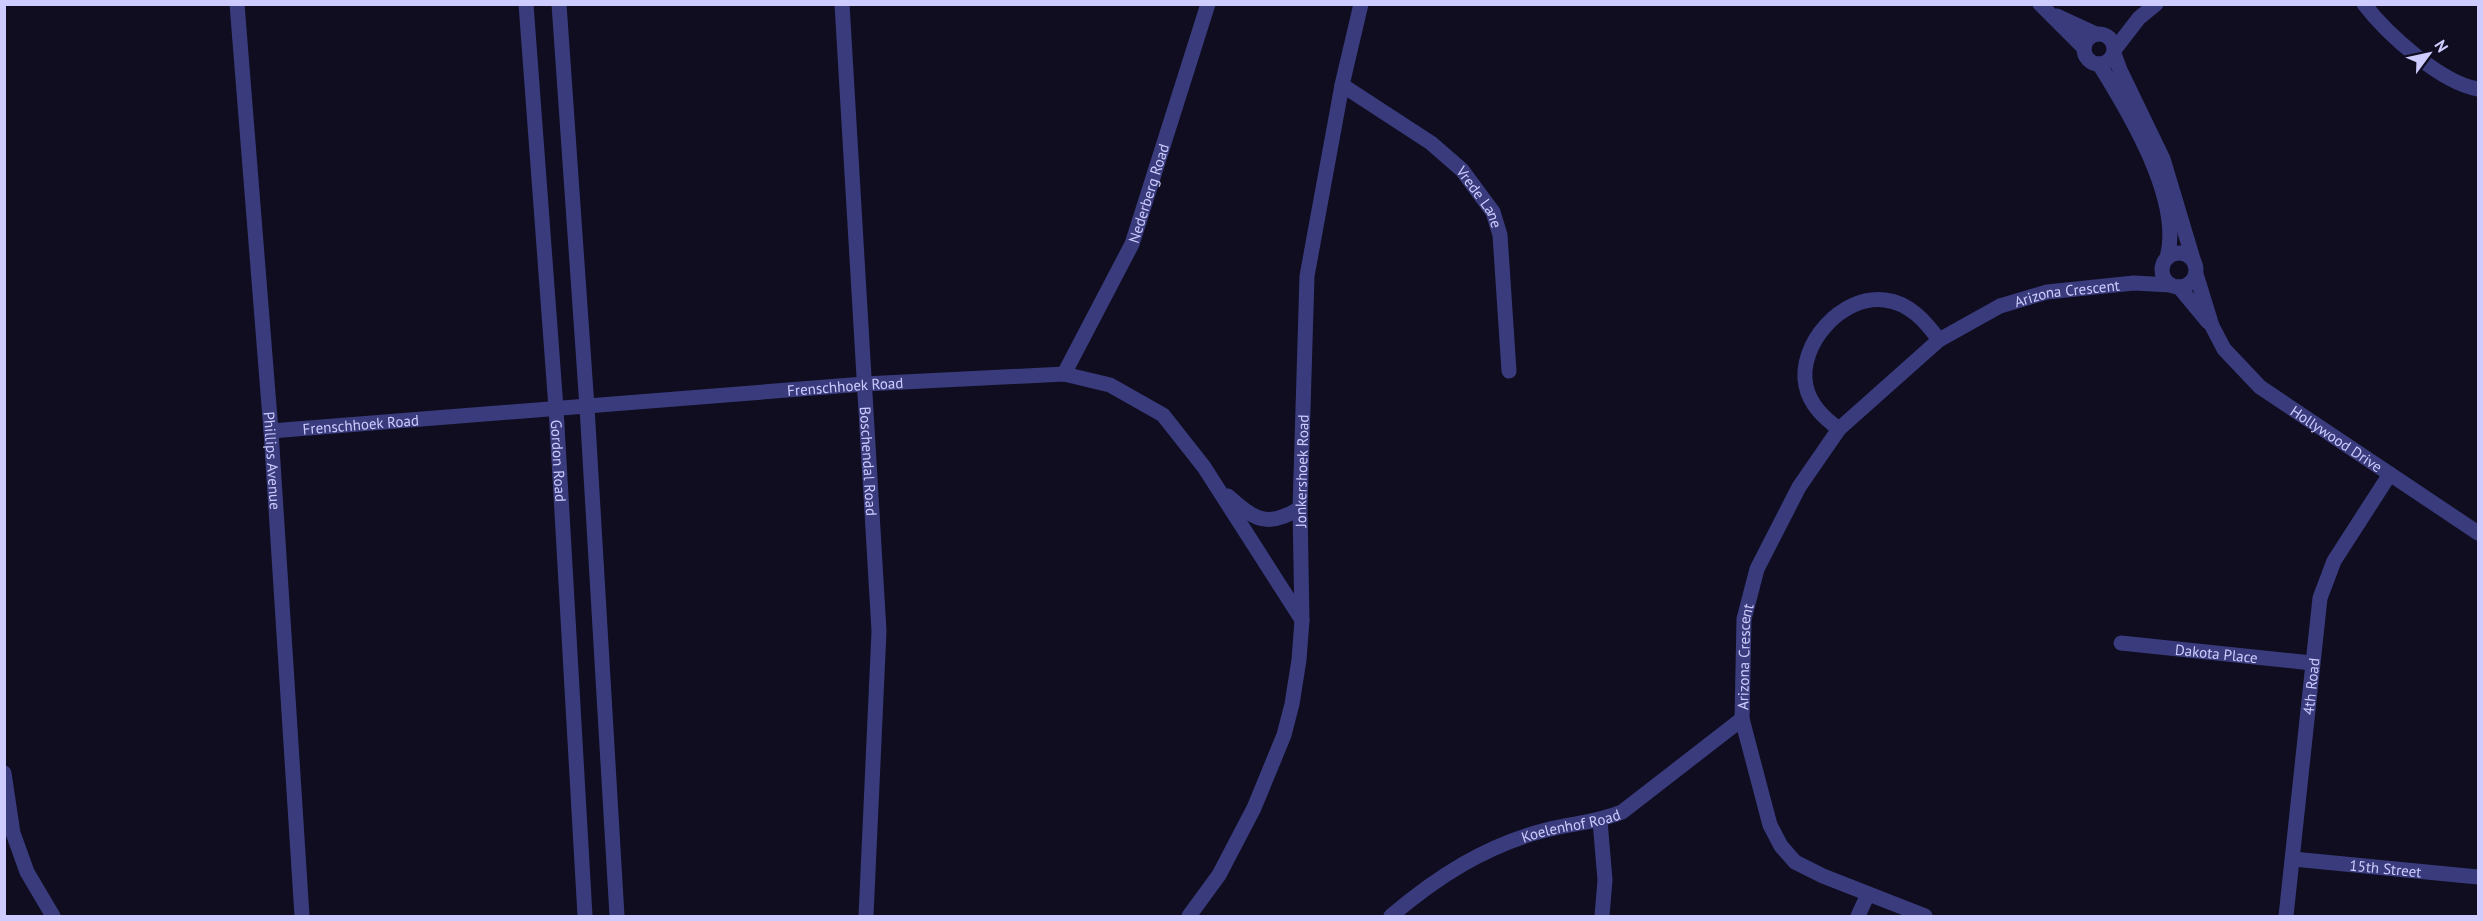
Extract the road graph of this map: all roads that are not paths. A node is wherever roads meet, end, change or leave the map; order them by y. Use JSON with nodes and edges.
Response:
{"nodes":[{"id":1,"x":237,"y":4,"type":"edge"},
{"id":2,"x":526,"y":4,"type":"edge"},
{"id":3,"x":559,"y":4,"type":"edge"},
{"id":4,"x":842,"y":4,"type":"edge"},
{"id":5,"x":1208,"y":4,"type":"edge"},
{"id":6,"x":1361,"y":4,"type":"edge"},
{"id":7,"x":2156,"y":4,"type":"edge"},
{"id":8,"x":2364,"y":4,"type":"edge"},
{"id":9,"x":2044,"y":8,"type":"edge"},
{"id":10,"x":2139,"y":18,"type":"junction"},
{"id":11,"x":2098,"y":34,"type":"junction"},
{"id":12,"x":2084,"y":48,"type":"junction"},
{"id":13,"x":2114,"y":51,"type":"junction"},
{"id":14,"x":2100,"y":64,"type":"junction"},
{"id":15,"x":1342,"y":85,"type":"junction"},
{"id":16,"x":2478,"y":89,"type":"edge"},
{"id":17,"x":2165,"y":261,"type":"junction"},
{"id":18,"x":2194,"y":266,"type":"junction"},
{"id":19,"x":2134,"y":283,"type":"junction"},
{"id":20,"x":2175,"y":286,"type":"junction"},
{"id":21,"x":2212,"y":326,"type":"junction"},
{"id":22,"x":1939,"y":340,"type":"junction"},
{"id":23,"x":1509,"y":371,"type":"dead end"},
{"id":24,"x":1064,"y":374,"type":"junction"},
{"id":25,"x":864,"y":384,"type":"junction"},
{"id":26,"x":587,"y":407,"type":"junction"},
{"id":27,"x":556,"y":408,"type":"junction"},
{"id":28,"x":1839,"y":429,"type":"junction"},
{"id":29,"x":271,"y":431,"type":"junction"},
{"id":30,"x":2390,"y":474,"type":"junction"},
{"id":31,"x":1216,"y":487,"type":"junction"},
{"id":32,"x":1300,"y":508,"type":"junction"},
{"id":33,"x":2478,"y":533,"type":"edge"},
{"id":34,"x":1302,"y":620,"type":"junction"},
{"id":35,"x":2121,"y":643,"type":"dead end"},
{"id":36,"x":2312,"y":663,"type":"junction"},
{"id":37,"x":1742,"y":719,"type":"junction"},
{"id":38,"x":4,"y":773,"type":"edge"},
{"id":39,"x":1600,"y":821,"type":"junction"},
{"id":40,"x":2293,"y":859,"type":"junction"},
{"id":41,"x":2478,"y":877,"type":"edge"},
{"id":42,"x":1868,"y":894,"type":"junction"},
{"id":43,"x":53,"y":916,"type":"edge"},
{"id":44,"x":302,"y":916,"type":"edge"},
{"id":45,"x":585,"y":916,"type":"edge"},
{"id":46,"x":617,"y":916,"type":"edge"},
{"id":47,"x":866,"y":916,"type":"edge"},
{"id":48,"x":1189,"y":916,"type":"edge"},
{"id":49,"x":1391,"y":916,"type":"edge"},
{"id":50,"x":1602,"y":916,"type":"edge"},
{"id":51,"x":1858,"y":916,"type":"edge"},
{"id":52,"x":1925,"y":916,"type":"edge"},
{"id":53,"x":2286,"y":916,"type":"edge"}],
"edges":[{"from":1,"to":29,"type":"street","name":"Phillips Avenue"},
{"from":2,"to":27,"type":"street","name":"Gordon Road"},
{"from":3,"to":26,"type":"street","name":"Gordon Road"},
{"from":4,"to":25,"type":"street","name":"Boschendal Road"},
{"from":5,"to":24,"type":"street","name":"Nederberg Road"},
{"from":6,"to":15,"type":"street","name":"Jonkershoek Road"},
{"from":7,"to":10,"type":"street"},
{"from":8,"to":16,"type":"street"},
{"from":9,"to":11,"type":"street"},
{"from":9,"to":12,"type":"street"},
{"from":10,"to":11,"type":"street"},
{"from":10,"to":13,"type":"street"},
{"from":11,"to":12,"type":"street"},
{"from":11,"to":13,"type":"street"},
{"from":12,"to":14,"type":"street"},
{"from":13,"to":14,"type":"street"},
{"from":13,"to":18,"type":"street","name":"Hollywood Drive"},
{"from":14,"to":17,"type":"street"},
{"from":15,"to":23,"type":"street","name":"Vrede Lane"},
{"from":15,"to":32,"type":"street","name":"Jonkershoek Road"},
{"from":17,"to":18,"type":"street"},
{"from":17,"to":19,"type":"street","name":"Arizona Crescent"},
{"from":17,"to":20,"type":"street"},
{"from":18,"to":20,"type":"street"},
{"from":18,"to":21,"type":"street","name":"Hollywood Drive"},
{"from":19,"to":20,"type":"street","name":"Arizona Crescent"},
{"from":19,"to":22,"type":"street","name":"Arizona Crescent"},
{"from":20,"to":21,"type":"street","name":"Hollywood Drive"},
{"from":21,"to":30,"type":"street","name":"Hollywood Drive"},
{"from":22,"to":28,"type":"street","name":"Arizona Crescent"},
{"from":22,"to":28,"type":"street"},
{"from":24,"to":25,"type":"street","name":"Frenschhoek Road"},
{"from":24,"to":31,"type":"street","name":"Frenschhoek Road"},
{"from":25,"to":26,"type":"street","name":"Frenschhoek Road"},
{"from":25,"to":47,"type":"street","name":"Boschendal Road"},
{"from":26,"to":27,"type":"street","name":"Frenschhoek Road"},
{"from":26,"to":46,"type":"street","name":"Gordon Road"},
{"from":27,"to":29,"type":"street","name":"Frenschhoek Road"},
{"from":27,"to":45,"type":"street","name":"Gordon Road"},
{"from":28,"to":37,"type":"street","name":"Arizona Crescent"},
{"from":29,"to":44,"type":"street","name":"Phillips Avenue"},
{"from":30,"to":33,"type":"street","name":"Hollywood Drive"},
{"from":30,"to":36,"type":"street","name":"4th Road"},
{"from":31,"to":32,"type":"street"},
{"from":31,"to":34,"type":"street","name":"Frenschhoek Road"},
{"from":32,"to":34,"type":"street","name":"Jonkershoek Road"},
{"from":34,"to":48,"type":"street","name":"Jonkershoek Road"},
{"from":35,"to":36,"type":"street","name":"Dakota Place"},
{"from":36,"to":40,"type":"street","name":"4th Road"},
{"from":37,"to":39,"type":"street","name":"Koelenhof Road"},
{"from":37,"to":42,"type":"street","name":"Arizona Crescent"},
{"from":38,"to":43,"type":"street"},
{"from":39,"to":49,"type":"street","name":"Koelenhof Road"},
{"from":39,"to":50,"type":"street"},
{"from":40,"to":41,"type":"street","name":"15th Street"},
{"from":40,"to":53,"type":"street","name":"4th Road"},
{"from":42,"to":51,"type":"street"},
{"from":42,"to":52,"type":"street","name":"Arizona Crescent"}]}
